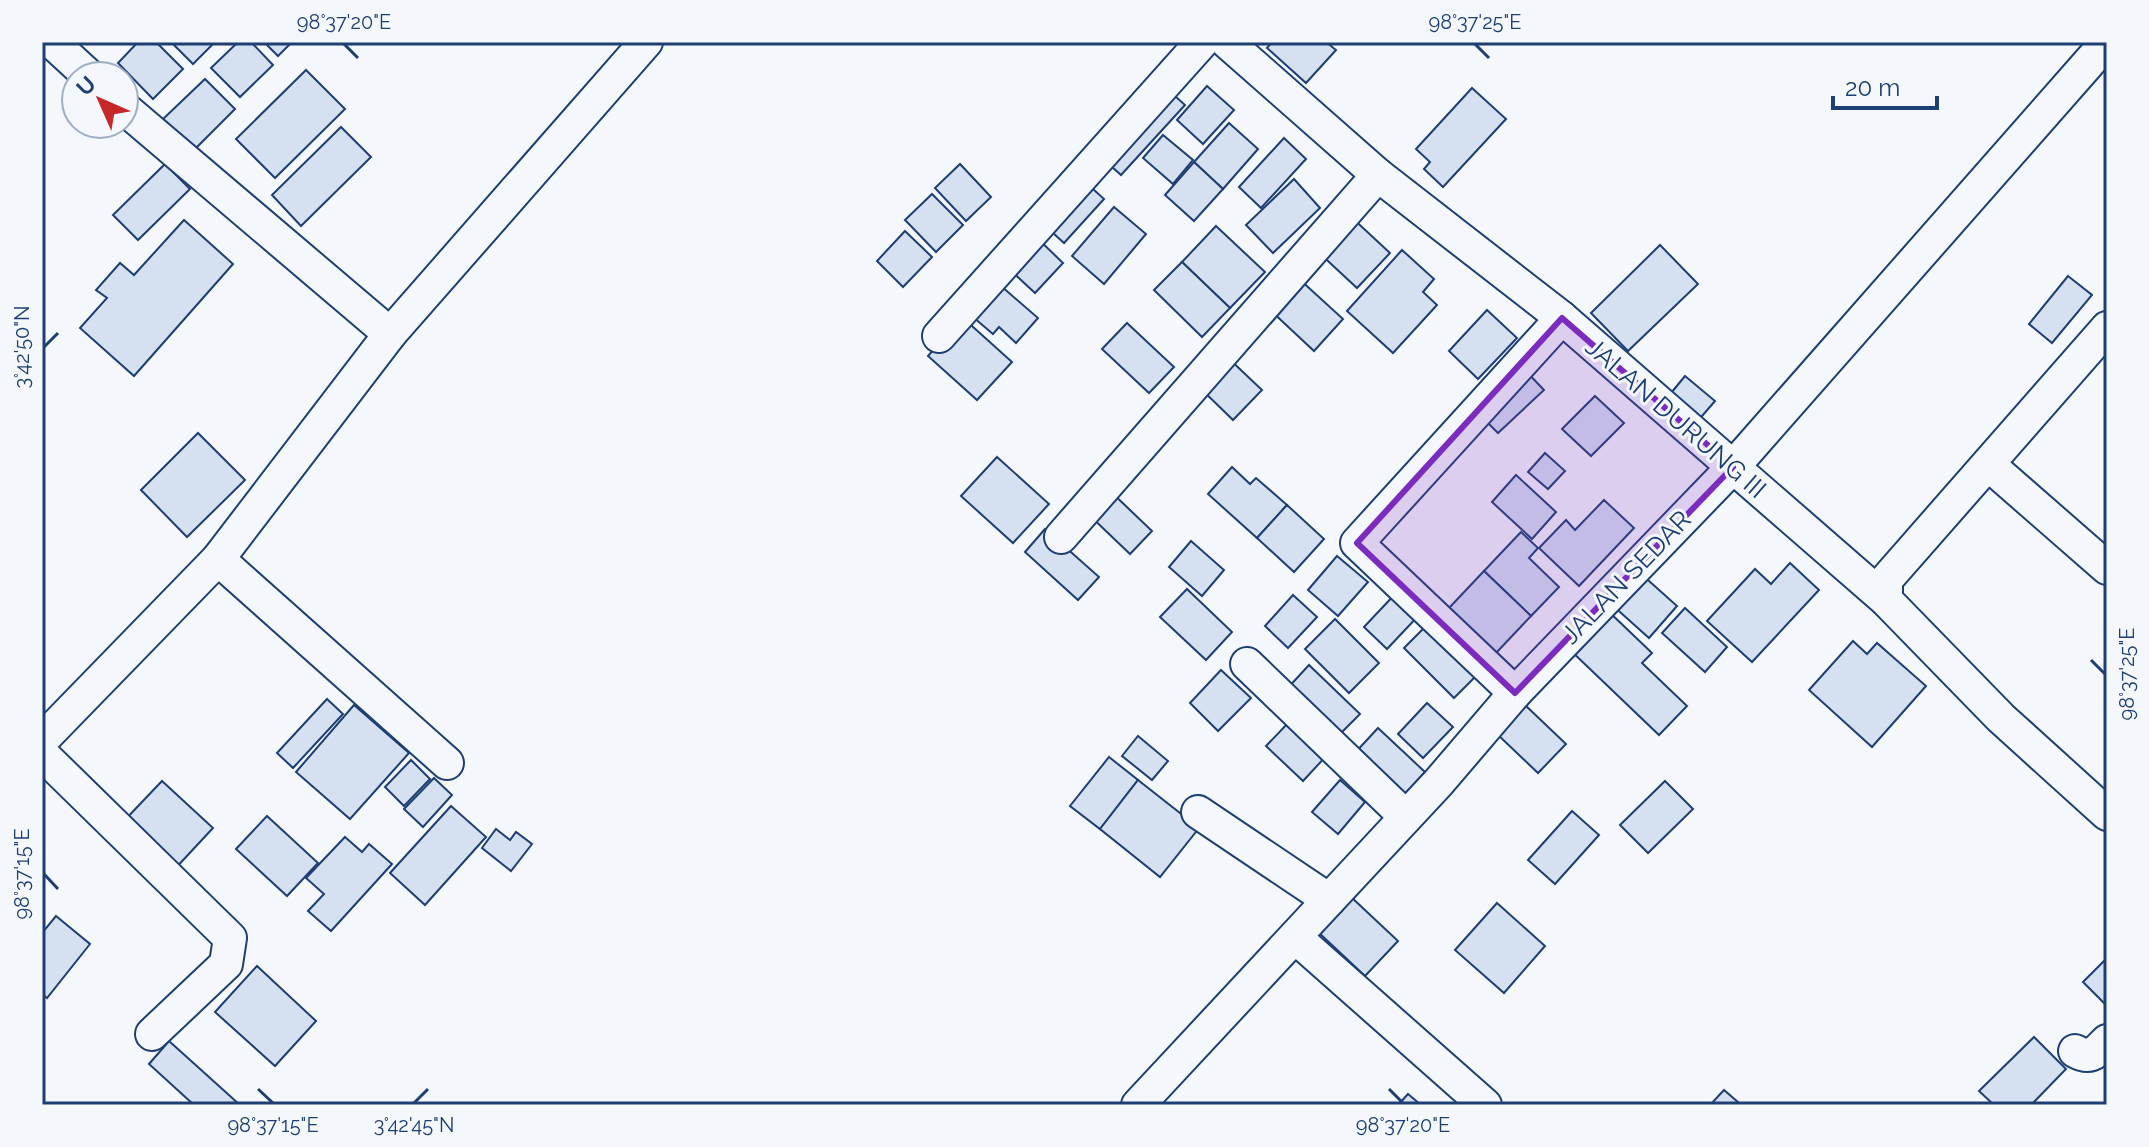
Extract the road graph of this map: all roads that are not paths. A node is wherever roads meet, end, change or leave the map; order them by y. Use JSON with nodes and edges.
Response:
{"nodes":[{"id":1,"x":52,"y":42,"type":"edge"},
{"id":2,"x":646,"y":42,"type":"edge"},
{"id":3,"x":1202,"y":42,"type":"edge"},
{"id":4,"x":2107,"y":42,"type":"edge"},
{"id":5,"x":1246,"y":48,"type":"edge"},
{"id":6,"x":72,"y":60,"type":"edge"},
{"id":7,"x":140,"y":122,"type":"edge"},
{"id":8,"x":1378,"y":175,"type":"junction"},
{"id":9,"x":1562,"y":318,"type":"junction"},
{"id":10,"x":2105,"y":333,"type":"edge"},
{"id":11,"x":390,"y":334,"type":"junction"},
{"id":12,"x":939,"y":336,"type":"dead end"},
{"id":13,"x":1988,"y":464,"type":"junction"},
{"id":14,"x":1733,"y":467,"type":"junction"},
{"id":15,"x":1061,"y":537,"type":"dead end"},
{"id":16,"x":218,"y":559,"type":"junction"},
{"id":17,"x":2107,"y":568,"type":"edge"},
{"id":18,"x":1886,"y":600,"type":"junction"},
{"id":19,"x":1247,"y":664,"type":"dead end"},
{"id":20,"x":1515,"y":693,"type":"junction"},
{"id":21,"x":42,"y":740,"type":"edge"},
{"id":22,"x":42,"y":754,"type":"edge"},
{"id":23,"x":447,"y":763,"type":"dead end"},
{"id":24,"x":1198,"y":812,"type":"dead end"},
{"id":25,"x":2107,"y":814,"type":"edge"},
{"id":26,"x":1406,"y":817,"type":"junction"},
{"id":27,"x":1329,"y":900,"type":"junction"},
{"id":28,"x":1295,"y":937,"type":"junction"},
{"id":29,"x":152,"y":1034,"type":"dead end"},
{"id":30,"x":2107,"y":1041,"type":"edge"},
{"id":31,"x":2075,"y":1051,"type":"dead end"},
{"id":32,"x":1138,"y":1105,"type":"edge"},
{"id":33,"x":1485,"y":1105,"type":"edge"}],
"edges":[{"from":1,"to":6,"type":"street"},
{"from":2,"to":11,"type":"street"},
{"from":3,"to":12,"type":"street"},
{"from":4,"to":14,"type":"street","name":"JALAN SEDAR"},
{"from":5,"to":8,"type":"street","name":"JALAN DURUNG III"},
{"from":7,"to":11,"type":"street"},
{"from":8,"to":9,"type":"street","name":"JALAN DURUNG III"},
{"from":8,"to":15,"type":"street"},
{"from":9,"to":14,"type":"street","name":"JALAN DURUNG III"},
{"from":9,"to":20,"type":"street"},
{"from":10,"to":13,"type":"street"},
{"from":11,"to":16,"type":"street"},
{"from":13,"to":17,"type":"street"},
{"from":13,"to":18,"type":"street"},
{"from":14,"to":18,"type":"street","name":"JALAN DURUNG III"},
{"from":14,"to":20,"type":"street","name":"JALAN SEDAR"},
{"from":16,"to":21,"type":"street"},
{"from":16,"to":23,"type":"street"},
{"from":18,"to":25,"type":"street","name":"JALAN DURUNG III"},
{"from":19,"to":26,"type":"street"},
{"from":20,"to":26,"type":"street","name":"JALAN SEDAR"},
{"from":22,"to":29,"type":"street"},
{"from":24,"to":27,"type":"street"},
{"from":26,"to":27,"type":"street","name":"JALAN SEDAR"},
{"from":27,"to":28,"type":"street","name":"JALAN SEDAR"},
{"from":28,"to":32,"type":"street","name":"JALAN SEDAR"},
{"from":28,"to":33,"type":"street"},
{"from":30,"to":31,"type":"street"}]}
